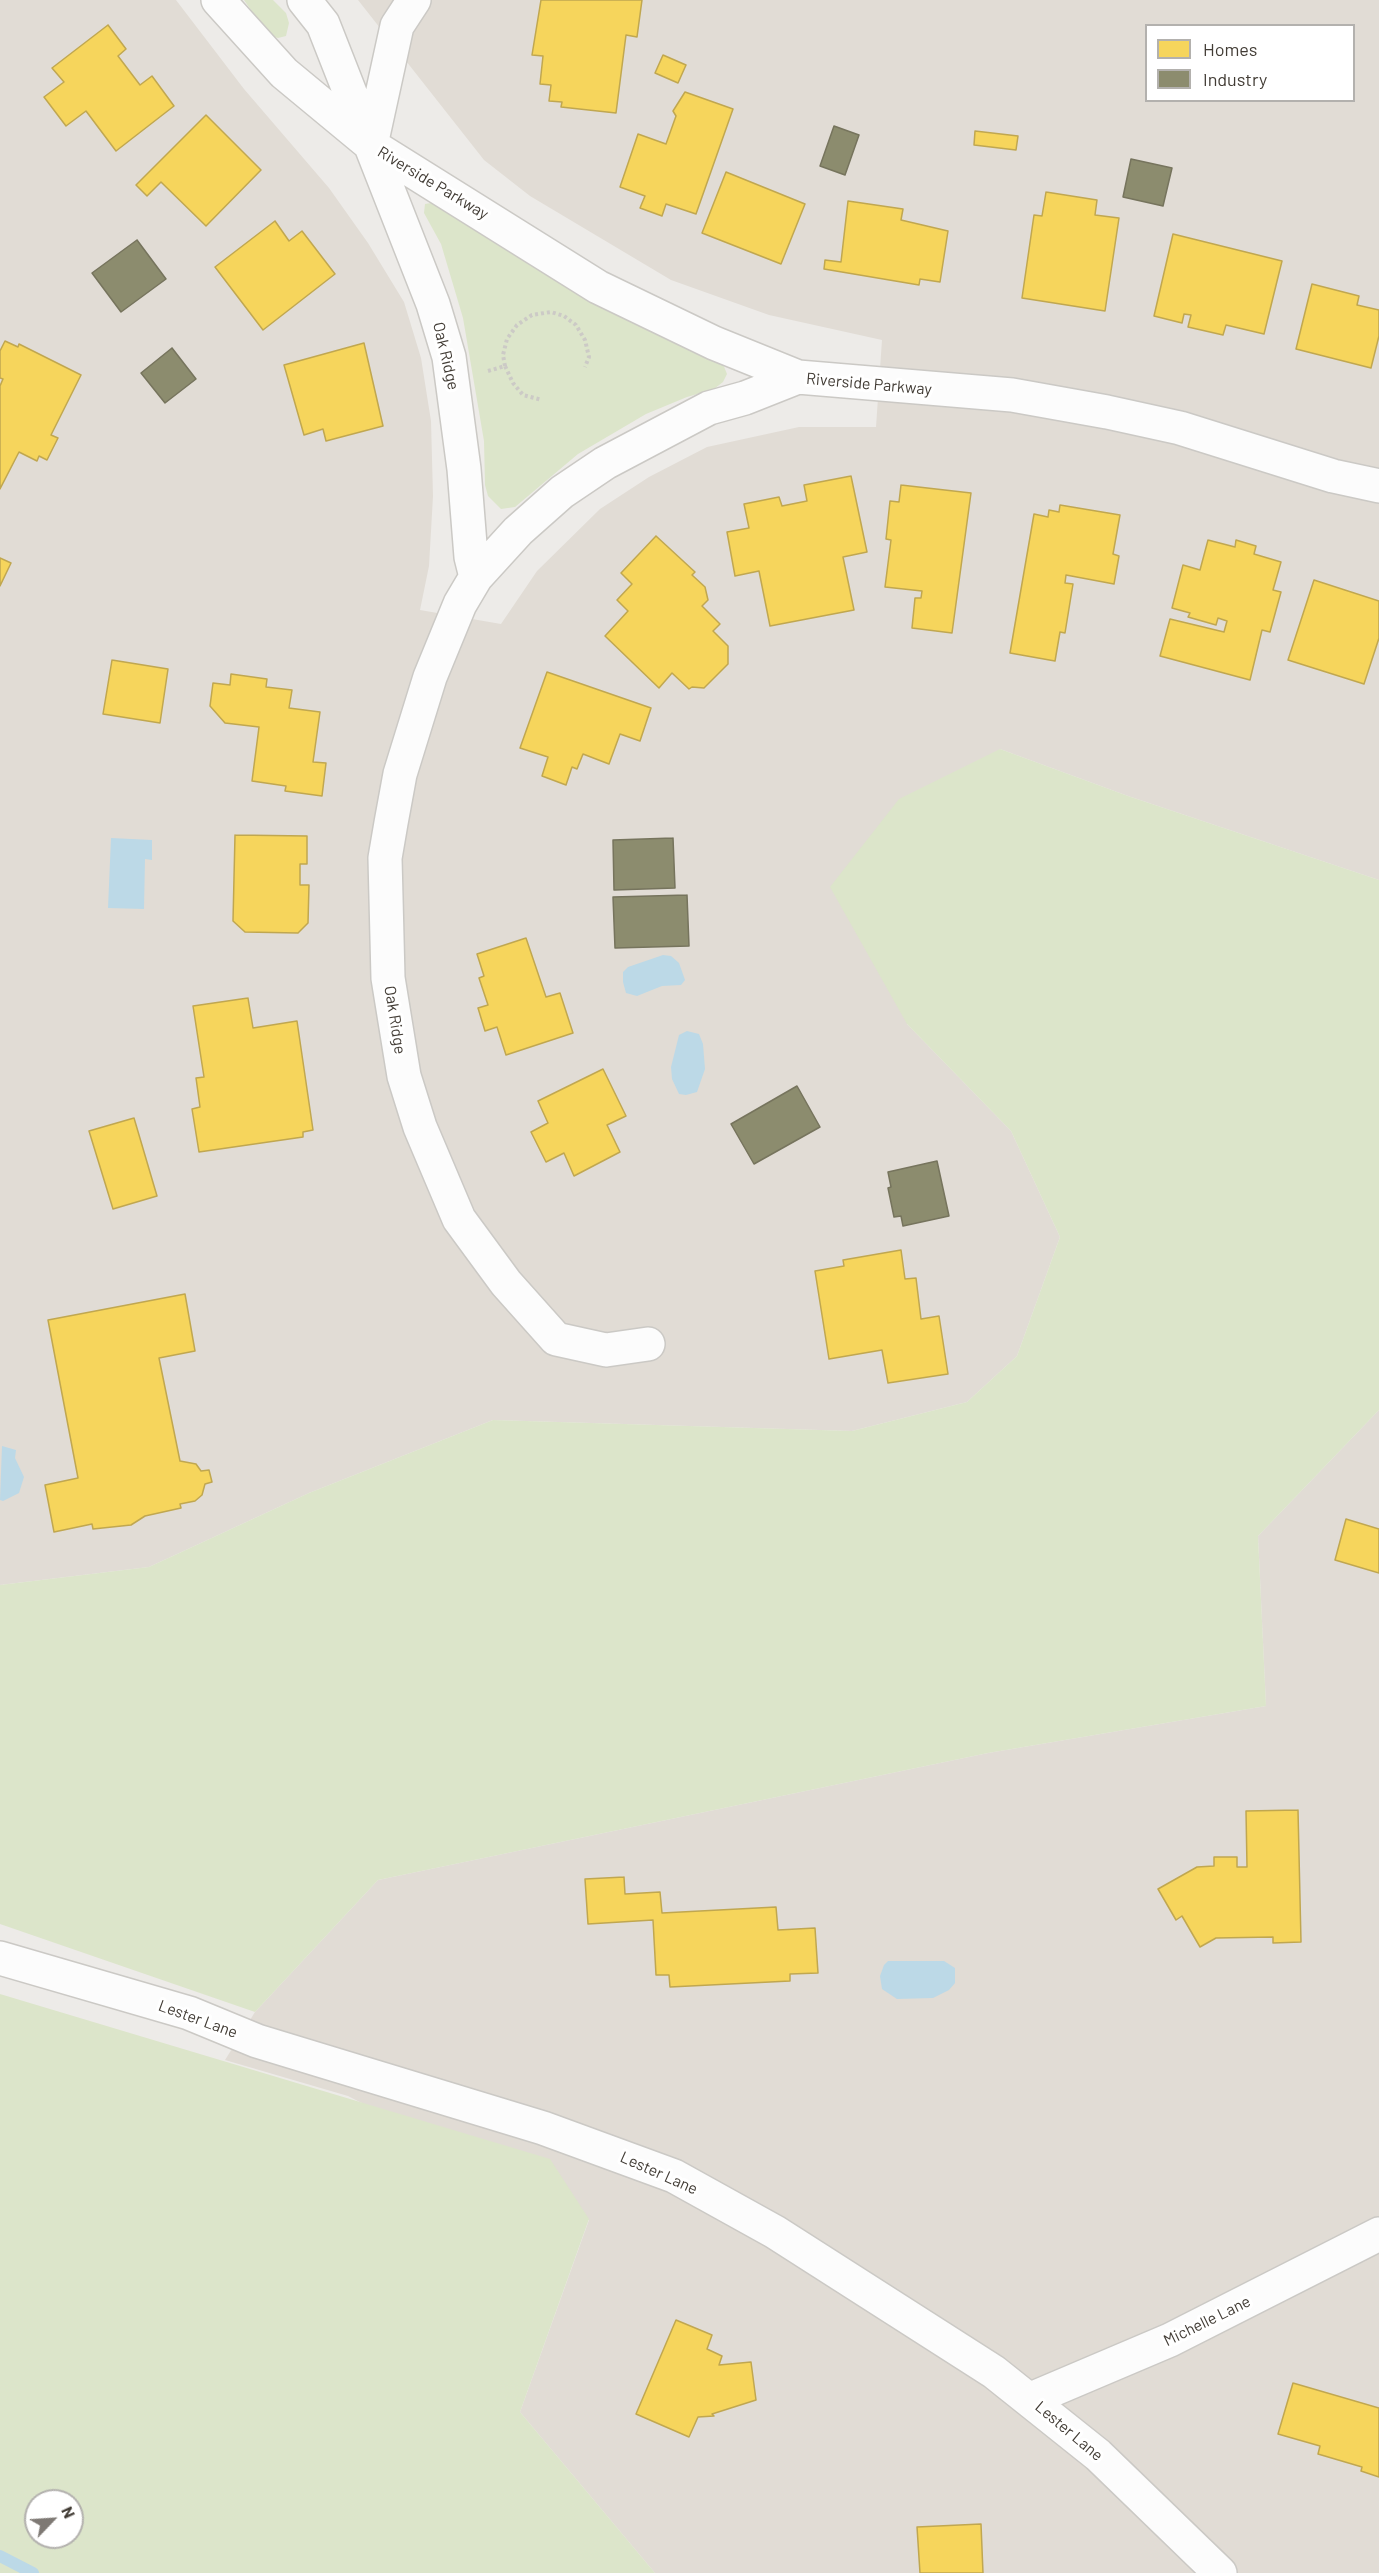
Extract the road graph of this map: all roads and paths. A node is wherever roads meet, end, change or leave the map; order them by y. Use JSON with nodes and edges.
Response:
{"nodes":[{"id":1,"x":218,"y":0,"type":"edge"},
{"id":2,"x":304,"y":0,"type":"edge"},
{"id":3,"x":414,"y":0,"type":"edge"},
{"id":4,"x":371,"y":145,"type":"junction"},
{"id":5,"x":505,"y":366,"type":"junction"},
{"id":6,"x":585,"y":368,"type":"dead end"},
{"id":7,"x":798,"y":377,"type":"junction"},
{"id":8,"x":453,"y":379,"type":"junction"},
{"id":9,"x":542,"y":400,"type":"dead end"},
{"id":10,"x":1379,"y":486,"type":"edge"},
{"id":11,"x":476,"y":577,"type":"junction"},
{"id":12,"x":648,"y":1344,"type":"dead end"},
{"id":13,"x":0,"y":1958,"type":"edge"},
{"id":14,"x":1379,"y":2234,"type":"edge"},
{"id":15,"x":1031,"y":2399,"type":"junction"},
{"id":16,"x":1220,"y":2573,"type":"edge"}],
"edges":[{"from":1,"to":4,"type":"street","name":"Riverside Parkway"},
{"from":2,"to":4,"type":"street","name":"Riverside Parkway"},
{"from":3,"to":4,"type":"street"},
{"from":4,"to":7,"type":"street","name":"Riverside Parkway"},
{"from":4,"to":8,"type":"street","name":"Oak Ridge"},
{"from":5,"to":6,"type":"path"},
{"from":5,"to":8,"type":"path"},
{"from":5,"to":9,"type":"path"},
{"from":7,"to":10,"type":"street","name":"Riverside Parkway"},
{"from":7,"to":11,"type":"street","name":"Oak Ridge"},
{"from":8,"to":11,"type":"street","name":"Oak Ridge"},
{"from":11,"to":12,"type":"street","name":"Oak Ridge"},
{"from":13,"to":15,"type":"street","name":"Lester Lane"},
{"from":14,"to":15,"type":"street","name":"Michelle Lane"},
{"from":15,"to":16,"type":"street","name":"Lester Lane"}]}
